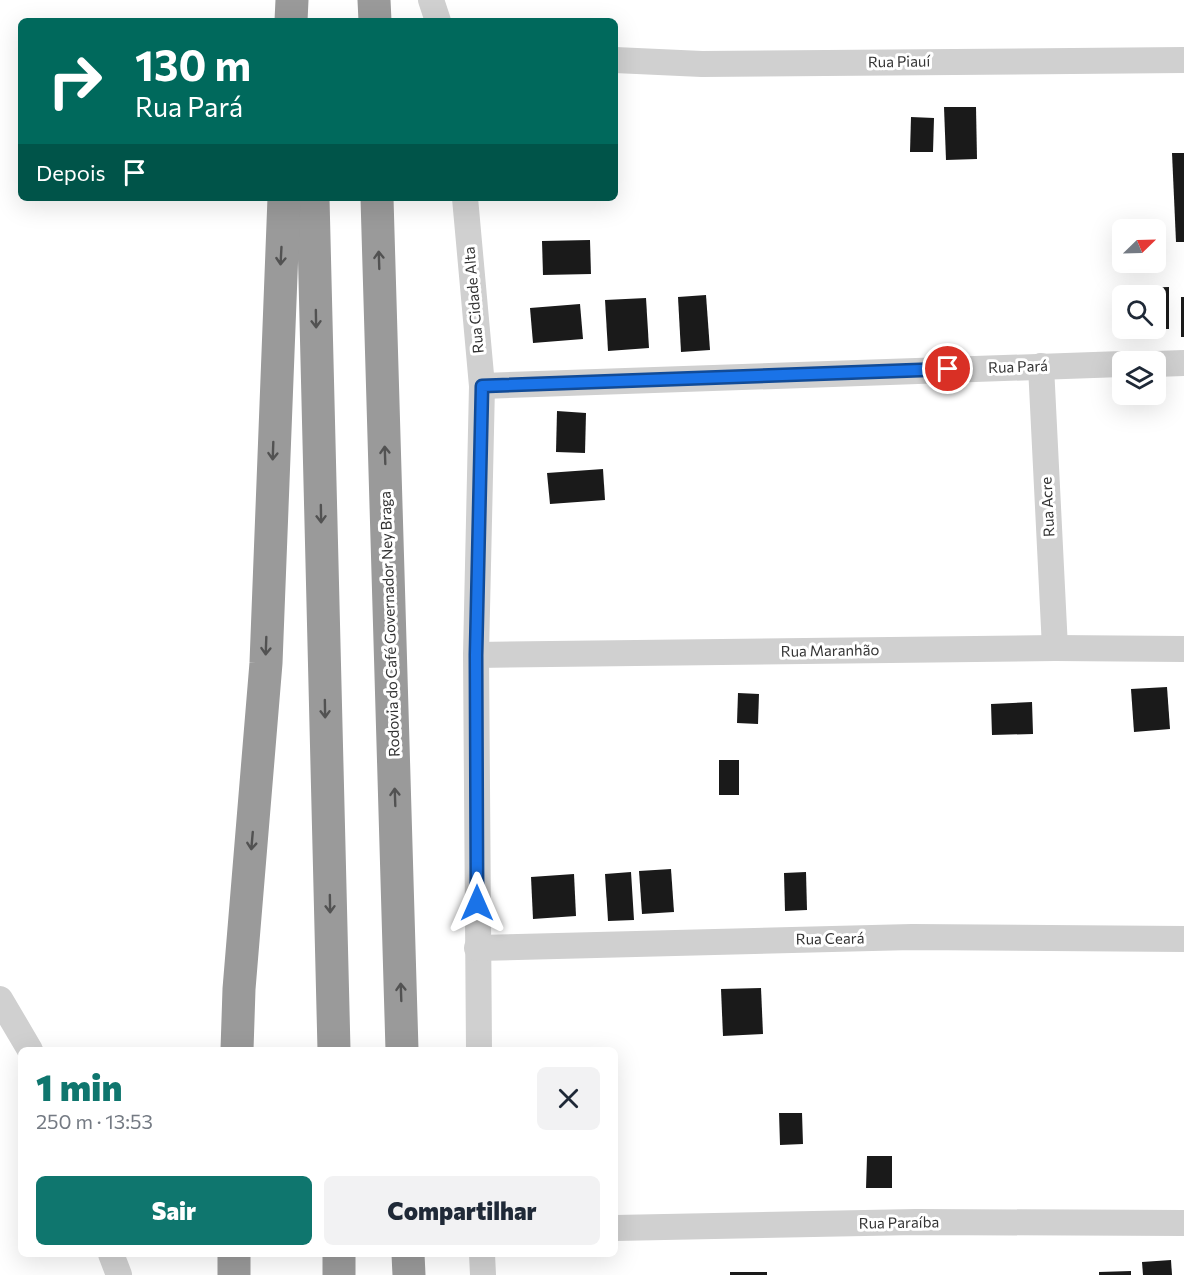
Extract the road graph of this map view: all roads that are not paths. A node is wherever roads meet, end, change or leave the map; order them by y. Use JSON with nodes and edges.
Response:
{"nodes":[{"id":1,"x":292,"y":0,"type":"edge"},
{"id":2,"x":311,"y":0,"type":"edge"},
{"id":3,"x":374,"y":0,"type":"edge"},
{"id":4,"x":431,"y":0,"type":"edge"},
{"id":5,"x":291,"y":18,"type":"edge"},
{"id":6,"x":311,"y":18,"type":"edge"},
{"id":7,"x":375,"y":18,"type":"edge"},
{"id":8,"x":437,"y":18,"type":"edge"},
{"id":9,"x":618,"y":60,"type":"edge"},
{"id":10,"x":1184,"y":60,"type":"edge"},
{"id":11,"x":284,"y":201,"type":"edge"},
{"id":12,"x":313,"y":201,"type":"edge"},
{"id":13,"x":377,"y":201,"type":"edge"},
{"id":14,"x":465,"y":201,"type":"edge"},
{"id":15,"x":1184,"y":363,"type":"edge"},
{"id":16,"x":1112,"y":364,"type":"edge"},
{"id":17,"x":1166,"y":364,"type":"edge"},
{"id":18,"x":1041,"y":366,"type":"junction"},
{"id":19,"x":482,"y":386,"type":"junction"},
{"id":20,"x":1055,"y":648,"type":"junction"},
{"id":21,"x":1184,"y":649,"type":"edge"},
{"id":22,"x":476,"y":655,"type":"junction"},
{"id":23,"x":1184,"y":939,"type":"edge"},
{"id":24,"x":477,"y":948,"type":"junction"},
{"id":25,"x":0,"y":999,"type":"edge"},
{"id":26,"x":28,"y":1047,"type":"edge"},
{"id":27,"x":237,"y":1047,"type":"edge"},
{"id":28,"x":334,"y":1047,"type":"edge"},
{"id":29,"x":402,"y":1047,"type":"edge"},
{"id":30,"x":479,"y":1047,"type":"edge"},
{"id":31,"x":1184,"y":1222,"type":"edge"},
{"id":32,"x":618,"y":1228,"type":"edge"},
{"id":33,"x":112,"y":1257,"type":"edge"},
{"id":34,"x":234,"y":1257,"type":"edge"},
{"id":35,"x":339,"y":1257,"type":"edge"},
{"id":36,"x":408,"y":1257,"type":"edge"},
{"id":37,"x":119,"y":1275,"type":"edge"},
{"id":38,"x":234,"y":1275,"type":"edge"},
{"id":39,"x":339,"y":1275,"type":"edge"},
{"id":40,"x":409,"y":1275,"type":"edge"}],
"edges":[{"from":1,"to":5,"type":"highway"},
{"from":2,"to":6,"type":"highway"},
{"from":3,"to":7,"type":"highway"},
{"from":4,"to":8,"type":"street"},
{"from":9,"to":10,"type":"street","name":"Rua Piauí"},
{"from":11,"to":27,"type":"highway","one_way":true},
{"from":12,"to":28,"type":"highway","one_way":true},
{"from":29,"to":13,"type":"highway","name":"Rodovia do Café Governador Ney Braga","one_way":true},
{"from":14,"to":19,"type":"street","name":"Rua Cidade Alta"},
{"from":15,"to":17,"type":"street"},
{"from":16,"to":18,"type":"street","name":"Rua Pará"},
{"from":18,"to":19,"type":"street","name":"Rua Pará"},
{"from":18,"to":20,"type":"street","name":"Rua Acre"},
{"from":19,"to":22,"type":"street","name":"Rua Cidade Alta"},
{"from":20,"to":21,"type":"street","name":"Rua Maranhão"},
{"from":20,"to":22,"type":"street","name":"Rua Maranhão"},
{"from":22,"to":24,"type":"street","name":"Rua Cidade Alta"},
{"from":23,"to":24,"type":"street","name":"Rua Ceará"},
{"from":24,"to":30,"type":"street","name":"Rua Cidade Alta"},
{"from":25,"to":26,"type":"street"},
{"from":31,"to":32,"type":"street","name":"Rua Paraíba"},
{"from":33,"to":37,"type":"street"},
{"from":34,"to":38,"type":"highway"},
{"from":35,"to":39,"type":"highway"},
{"from":36,"to":40,"type":"highway"}]}
